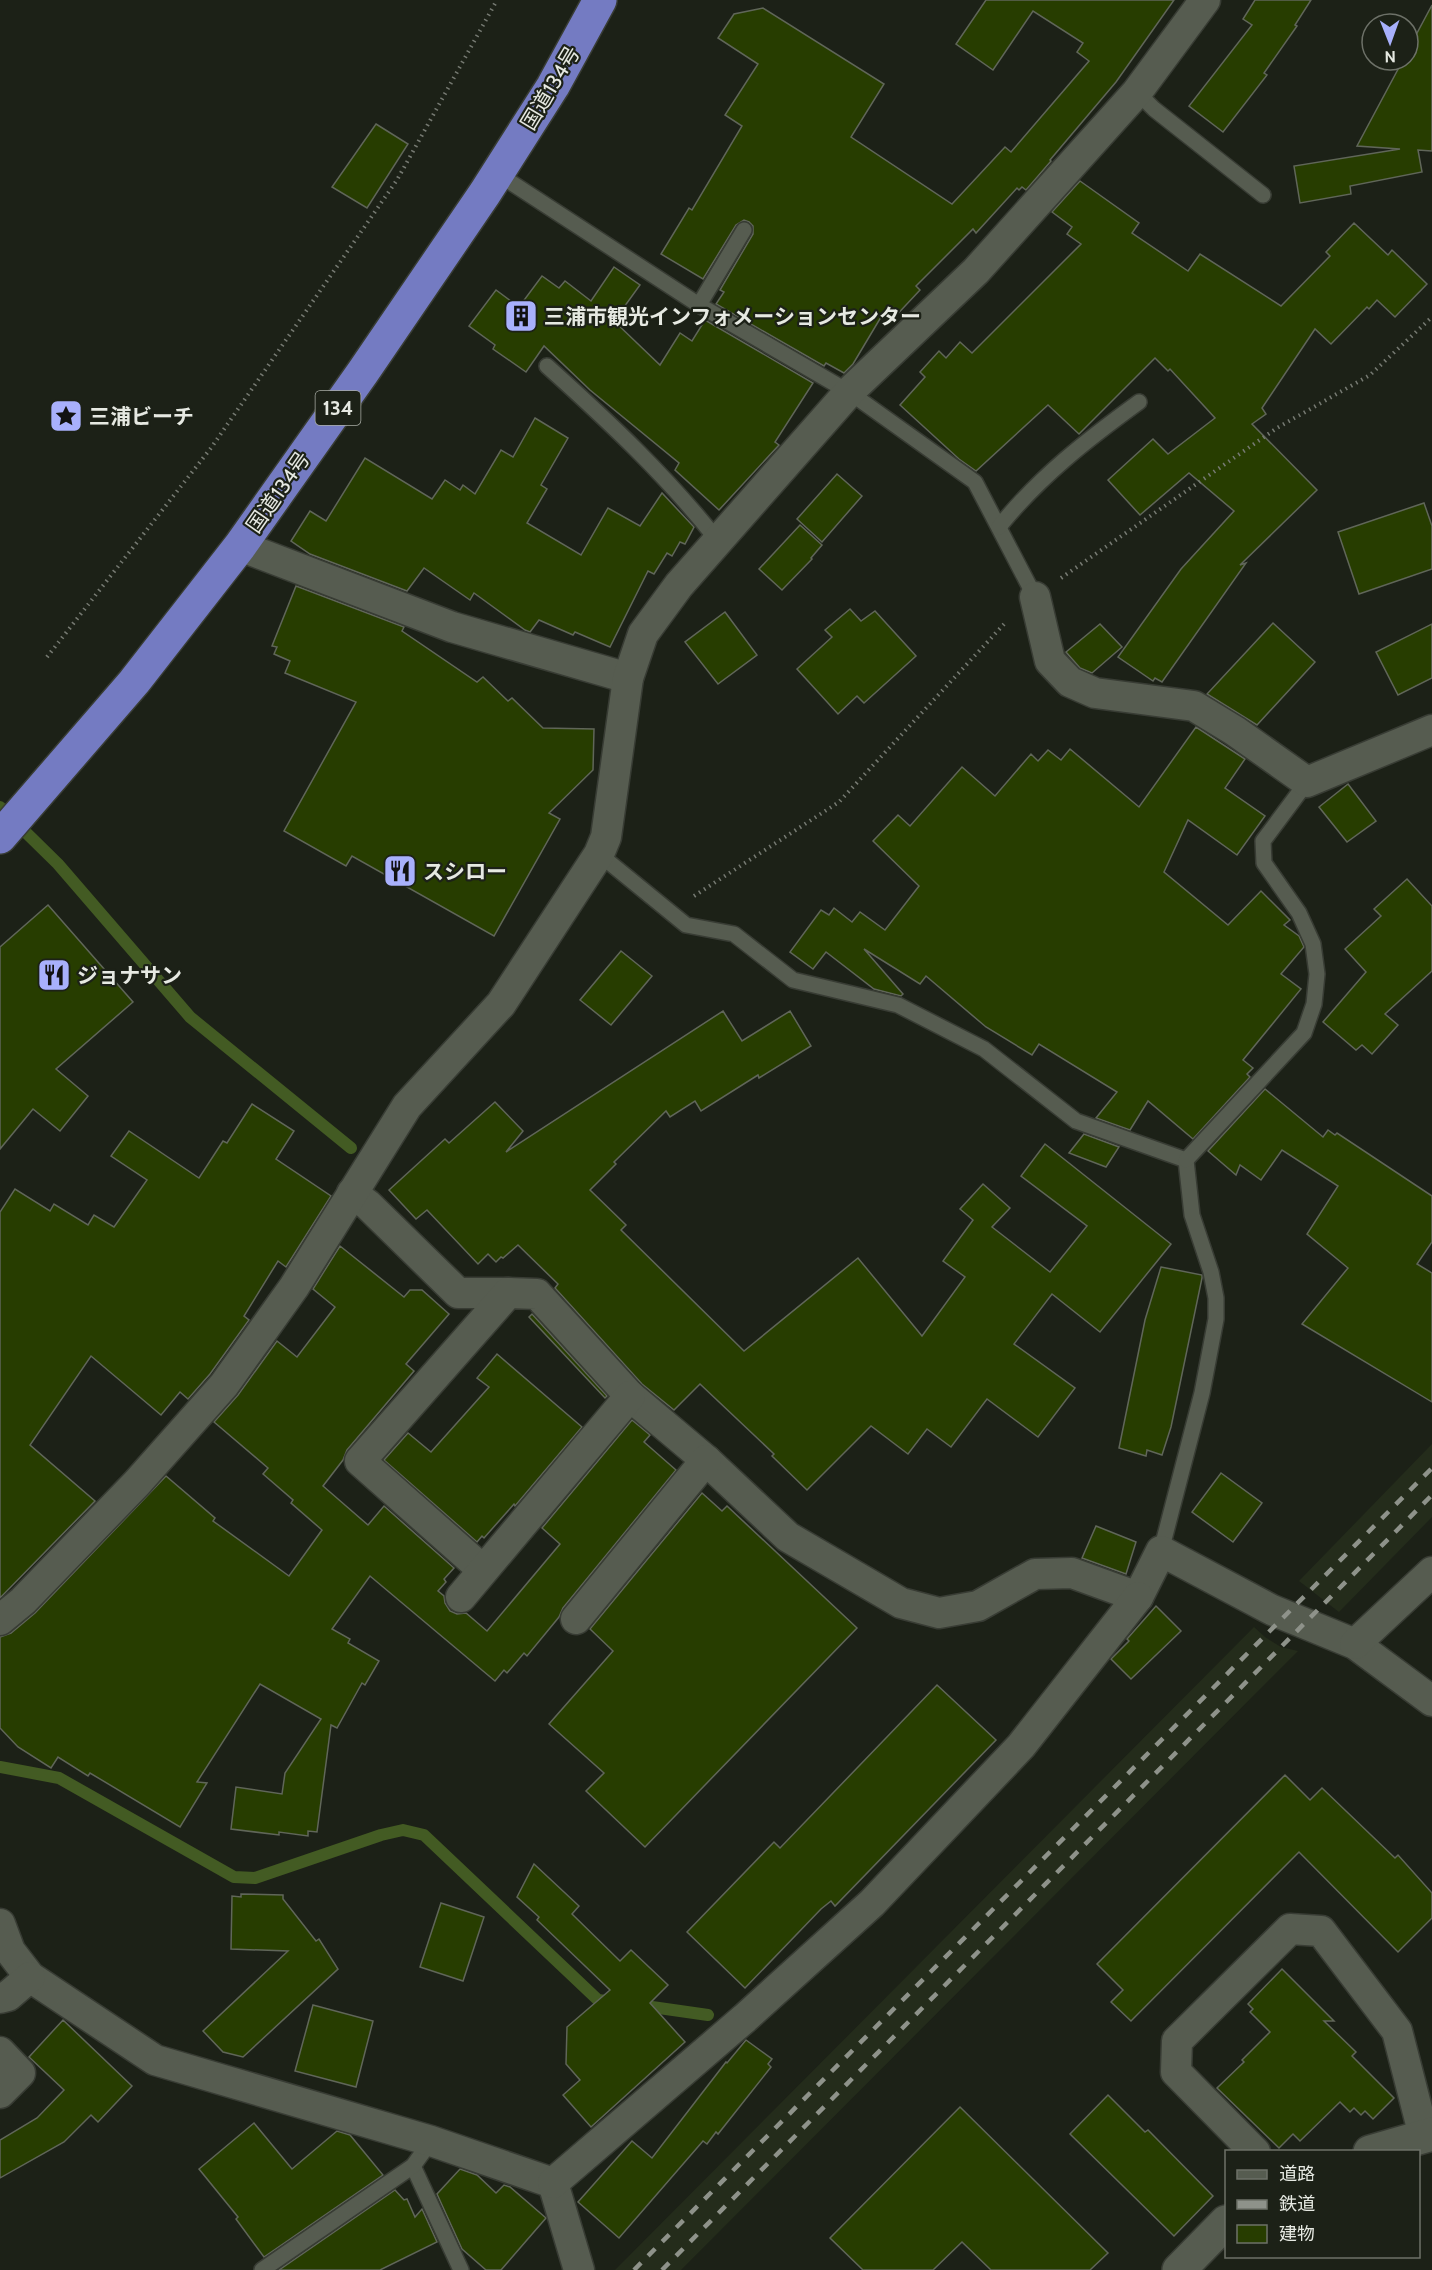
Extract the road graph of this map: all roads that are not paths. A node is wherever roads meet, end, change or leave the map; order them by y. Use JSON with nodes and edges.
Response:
{"nodes":[{"id":1,"x":600,"y":0,"type":"edge"},
{"id":2,"x":1205,"y":0,"type":"edge"},
{"id":3,"x":1137,"y":92,"type":"junction"},
{"id":4,"x":498,"y":174,"type":"junction"},
{"id":5,"x":1263,"y":195,"type":"dead end"},
{"id":6,"x":744,"y":230,"type":"dead end"},
{"id":7,"x":699,"y":305,"type":"junction"},
{"id":8,"x":547,"y":366,"type":"dead end"},
{"id":9,"x":849,"y":392,"type":"junction"},
{"id":10,"x":1139,"y":402,"type":"dead end"},
{"id":11,"x":999,"y":527,"type":"junction"},
{"id":12,"x":718,"y":541,"type":"junction"},
{"id":13,"x":240,"y":546,"type":"junction"},
{"id":14,"x":1035,"y":597,"type":"joint"},
{"id":15,"x":628,"y":678,"type":"junction"},
{"id":16,"x":1432,"y":730,"type":"edge"},
{"id":17,"x":1307,"y":782,"type":"junction"},
{"id":18,"x":0,"y":837,"type":"edge"},
{"id":19,"x":599,"y":854,"type":"junction"},
{"id":20,"x":1186,"y":1160,"type":"junction"},
{"id":21,"x":352,"y":1193,"type":"junction"},
{"id":22,"x":508,"y":1293,"type":"junction"},
{"id":23,"x":630,"y":1396,"type":"junction"},
{"id":24,"x":706,"y":1460,"type":"junction"},
{"id":25,"x":1161,"y":1551,"type":"junction"},
{"id":26,"x":483,"y":1570,"type":"junction"},
{"id":27,"x":1432,"y":1572,"type":"edge"},
{"id":28,"x":461,"y":1597,"type":"dead end"},
{"id":29,"x":1138,"y":1597,"type":"junction"},
{"id":30,"x":576,"y":1619,"type":"dead end"},
{"id":31,"x":0,"y":1620,"type":"edge"},
{"id":32,"x":1355,"y":1644,"type":"junction"},
{"id":33,"x":1432,"y":1701,"type":"edge"},
{"id":34,"x":0,"y":1924,"type":"edge"},
{"id":35,"x":30,"y":1977,"type":"junction"},
{"id":36,"x":0,"y":1998,"type":"edge"},
{"id":37,"x":0,"y":2052,"type":"edge"},
{"id":38,"x":0,"y":2093,"type":"edge"},
{"id":39,"x":1428,"y":2135,"type":"edge"},
{"id":40,"x":431,"y":2141,"type":"junction"},
{"id":41,"x":1254,"y":2150,"type":"edge"},
{"id":42,"x":1374,"y":2150,"type":"edge"},
{"id":43,"x":413,"y":2166,"type":"junction"},
{"id":44,"x":553,"y":2183,"type":"junction"},
{"id":45,"x":1225,"y":2224,"type":"edge"},
{"id":46,"x":262,"y":2270,"type":"edge"},
{"id":47,"x":461,"y":2270,"type":"edge"},
{"id":48,"x":579,"y":2270,"type":"edge"},
{"id":49,"x":1179,"y":2270,"type":"edge"}],
"edges":[{"from":1,"to":4,"type":"highway","name":"国道134号","number":"134"},
{"from":2,"to":3,"type":"street"},
{"from":3,"to":5,"type":"lane"},
{"from":3,"to":9,"type":"street"},
{"from":4,"to":7,"type":"lane"},
{"from":4,"to":13,"type":"highway","name":"国道134号","number":"134"},
{"from":6,"to":7,"type":"lane"},
{"from":7,"to":9,"type":"lane"},
{"from":8,"to":12,"type":"lane"},
{"from":9,"to":11,"type":"lane"},
{"from":9,"to":12,"type":"street"},
{"from":10,"to":11,"type":"lane"},
{"from":11,"to":14,"type":"lane"},
{"from":12,"to":15,"type":"street"},
{"from":13,"to":15,"type":"street"},
{"from":13,"to":18,"type":"highway","name":"国道134号","number":"134"},
{"from":14,"to":17,"type":"street"},
{"from":15,"to":19,"type":"street"},
{"from":16,"to":17,"type":"street"},
{"from":17,"to":20,"type":"lane"},
{"from":19,"to":20,"type":"lane"},
{"from":19,"to":21,"type":"street"},
{"from":20,"to":25,"type":"lane"},
{"from":21,"to":22,"type":"street"},
{"from":21,"to":31,"type":"street"},
{"from":22,"to":23,"type":"street"},
{"from":22,"to":26,"type":"street"},
{"from":23,"to":24,"type":"street"},
{"from":23,"to":26,"type":"street"},
{"from":24,"to":29,"type":"street"},
{"from":24,"to":30,"type":"street"},
{"from":25,"to":29,"type":"street"},
{"from":25,"to":32,"type":"street"},
{"from":26,"to":28,"type":"street"},
{"from":27,"to":32,"type":"street"},
{"from":29,"to":44,"type":"street"},
{"from":32,"to":33,"type":"street"},
{"from":34,"to":35,"type":"street"},
{"from":35,"to":36,"type":"street"},
{"from":35,"to":40,"type":"street"},
{"from":37,"to":38,"type":"street"},
{"from":39,"to":41,"type":"street"},
{"from":39,"to":42,"type":"street"},
{"from":40,"to":43,"type":"lane"},
{"from":40,"to":44,"type":"street"},
{"from":43,"to":46,"type":"lane"},
{"from":43,"to":47,"type":"lane"},
{"from":44,"to":48,"type":"street"},
{"from":45,"to":49,"type":"street"}]}
